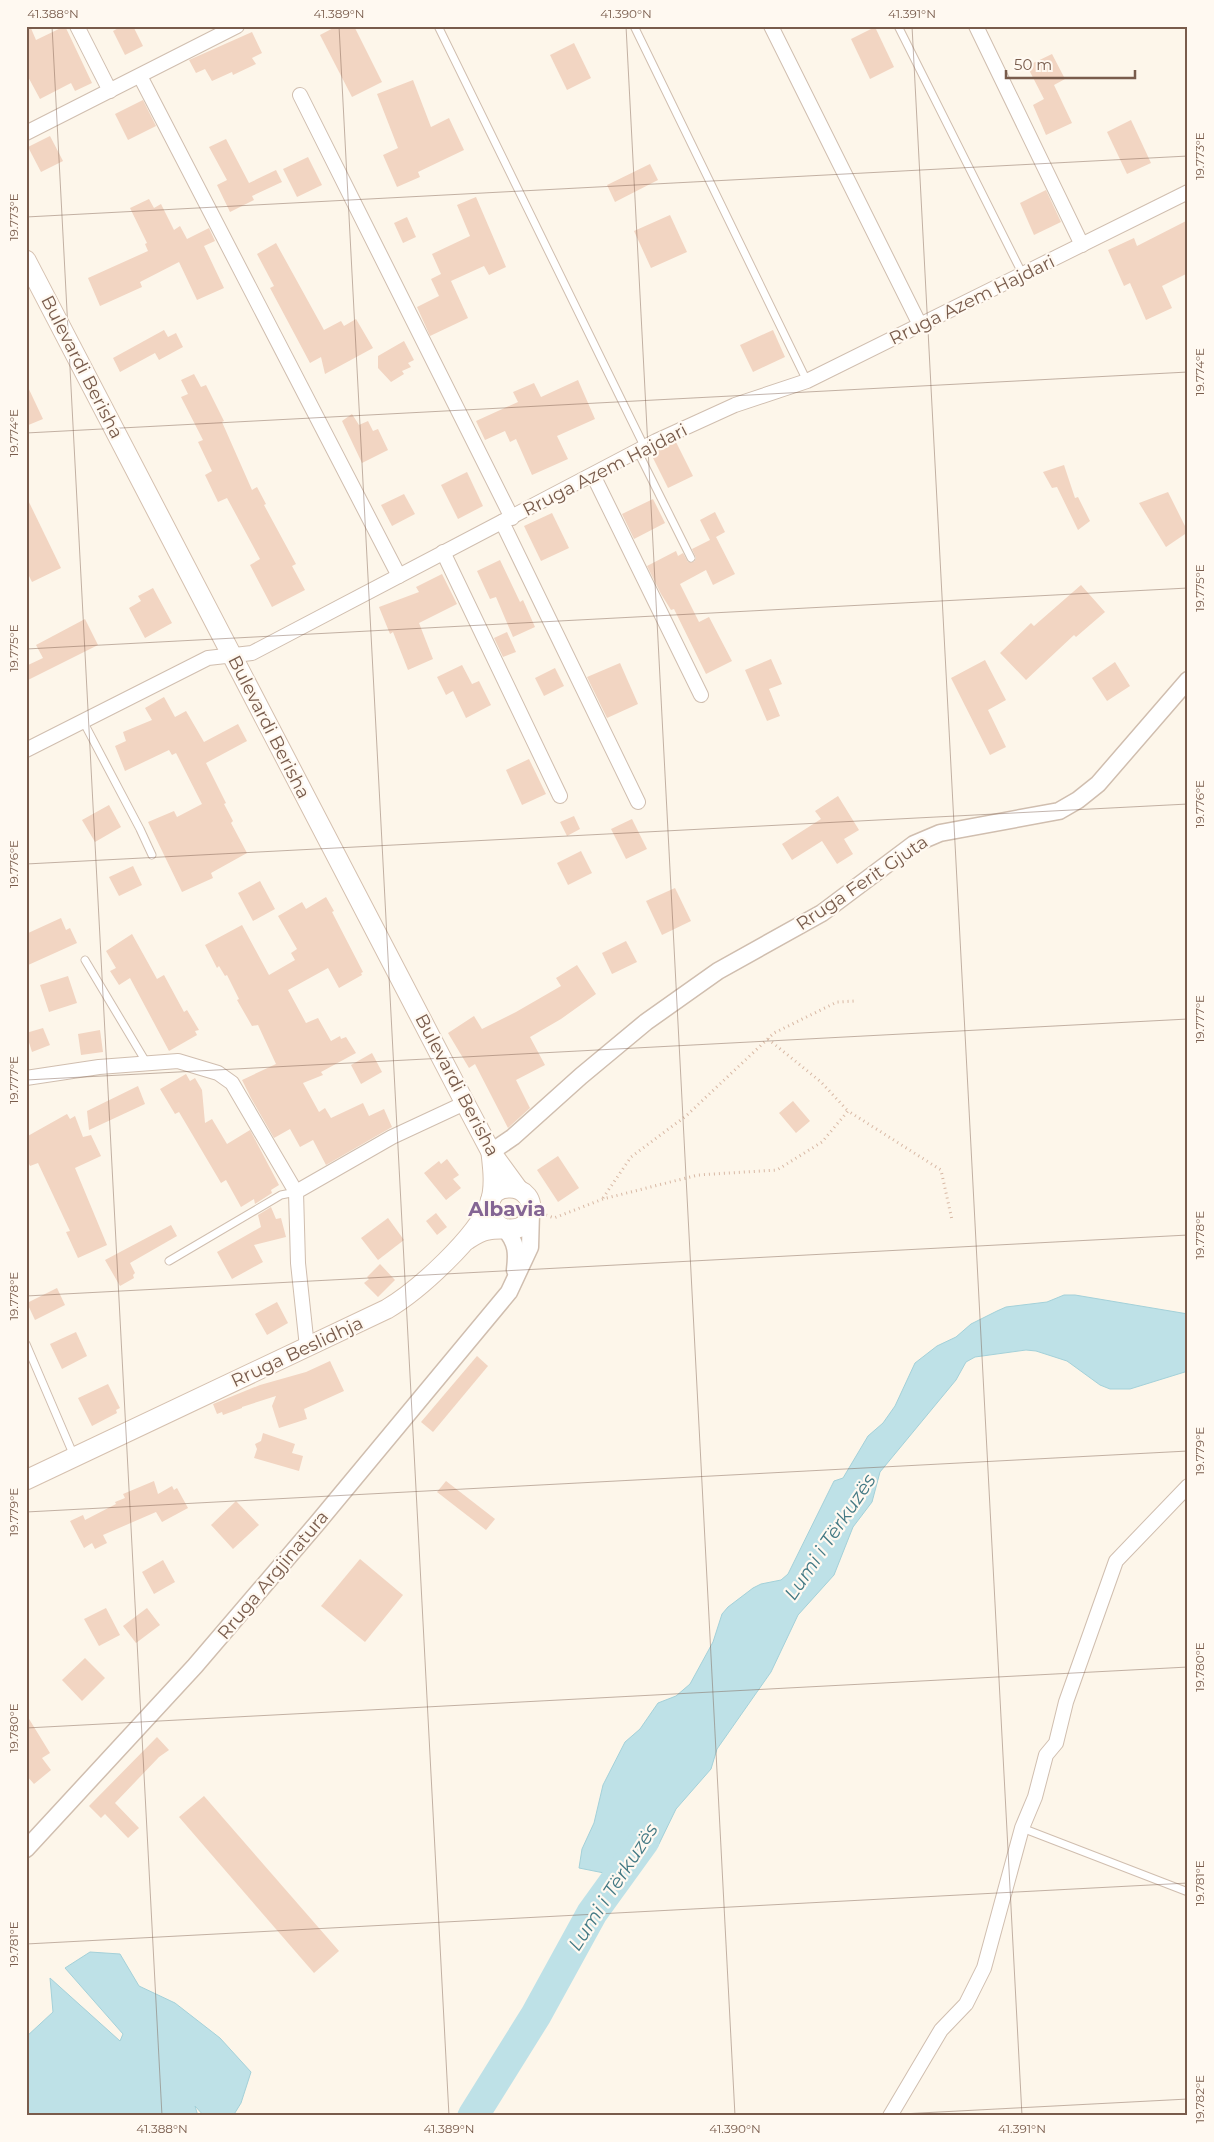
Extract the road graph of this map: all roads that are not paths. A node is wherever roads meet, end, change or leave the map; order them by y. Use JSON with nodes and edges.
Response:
{"nodes":[{"id":1,"x":77,"y":26,"type":"edge"},
{"id":2,"x":238,"y":26,"type":"edge"},
{"id":3,"x":438,"y":26,"type":"edge"},
{"id":4,"x":634,"y":26,"type":"edge"},
{"id":5,"x":771,"y":26,"type":"edge"},
{"id":6,"x":898,"y":26,"type":"edge"},
{"id":7,"x":976,"y":26,"type":"edge"},
{"id":8,"x":215,"y":31,"type":"edge"},
{"id":9,"x":140,"y":76,"type":"junction"},
{"id":10,"x":110,"y":91,"type":"junction"},
{"id":11,"x":300,"y":95,"type":"dead end"},
{"id":12,"x":26,"y":133,"type":"edge"},
{"id":13,"x":1188,"y":192,"type":"edge"},
{"id":14,"x":1082,"y":245,"type":"junction"},
{"id":15,"x":26,"y":260,"type":"edge"},
{"id":16,"x":1023,"y":275,"type":"junction"},
{"id":17,"x":920,"y":325,"type":"junction"},
{"id":18,"x":807,"y":381,"type":"junction"},
{"id":19,"x":642,"y":450,"type":"junction"},
{"id":20,"x":592,"y":475,"type":"junction"},
{"id":21,"x":507,"y":520,"type":"junction"},
{"id":22,"x":443,"y":552,"type":"junction"},
{"id":23,"x":692,"y":558,"type":"dead end"},
{"id":24,"x":399,"y":576,"type":"junction"},
{"id":25,"x":232,"y":655,"type":"junction"},
{"id":26,"x":1188,"y":680,"type":"edge"},
{"id":27,"x":701,"y":695,"type":"dead end"},
{"id":28,"x":83,"y":721,"type":"junction"},
{"id":29,"x":26,"y":750,"type":"edge"},
{"id":30,"x":560,"y":796,"type":"dead end"},
{"id":31,"x":638,"y":802,"type":"dead end"},
{"id":32,"x":152,"y":855,"type":"dead end"},
{"id":33,"x":85,"y":960,"type":"dead end"},
{"id":34,"x":146,"y":1062,"type":"junction"},
{"id":35,"x":26,"y":1078,"type":"edge"},
{"id":36,"x":465,"y":1104,"type":"junction"},
{"id":37,"x":491,"y":1152,"type":"junction"},
{"id":38,"x":518,"y":1189,"type":"junction"},
{"id":39,"x":296,"y":1192,"type":"junction"},
{"id":40,"x":490,"y":1202,"type":"junction"},
{"id":41,"x":531,"y":1212,"type":"junction"},
{"id":42,"x":505,"y":1229,"type":"junction"},
{"id":43,"x":461,"y":1243,"type":"junction"},
{"id":44,"x":169,"y":1261,"type":"dead end"},
{"id":45,"x":509,"y":1292,"type":"junction"},
{"id":46,"x":26,"y":1344,"type":"edge"},
{"id":47,"x":307,"y":1347,"type":"junction"},
{"id":48,"x":74,"y":1457,"type":"junction"},
{"id":49,"x":26,"y":1480,"type":"edge"},
{"id":50,"x":1188,"y":1486,"type":"edge"},
{"id":51,"x":1022,"y":1828,"type":"junction"},
{"id":52,"x":26,"y":1848,"type":"edge"},
{"id":53,"x":1188,"y":1892,"type":"edge"},
{"id":54,"x":890,"y":2116,"type":"edge"}],
"edges":[{"from":1,"to":10,"type":"street"},
{"from":2,"to":8,"type":"street"},
{"from":3,"to":19,"type":"lane"},
{"from":4,"to":18,"type":"lane"},
{"from":5,"to":17,"type":"street"},
{"from":6,"to":16,"type":"lane"},
{"from":7,"to":14,"type":"street"},
{"from":8,"to":9,"type":"street"},
{"from":9,"to":10,"type":"street"},
{"from":9,"to":24,"type":"street"},
{"from":10,"to":12,"type":"street"},
{"from":11,"to":21,"type":"street"},
{"from":13,"to":14,"type":"street","name":"Rruga Azem Hajdari"},
{"from":14,"to":16,"type":"street","name":"Rruga Azem Hajdari"},
{"from":15,"to":25,"type":"main road","name":"Bulevardi Berisha"},
{"from":16,"to":17,"type":"street","name":"Rruga Azem Hajdari"},
{"from":17,"to":18,"type":"street","name":"Rruga Azem Hajdari"},
{"from":18,"to":19,"type":"street","name":"Rruga Azem Hajdari"},
{"from":19,"to":20,"type":"street","name":"Rruga Azem Hajdari"},
{"from":19,"to":23,"type":"lane"},
{"from":20,"to":21,"type":"street","name":"Rruga Azem Hajdari"},
{"from":20,"to":27,"type":"street"},
{"from":21,"to":22,"type":"street","name":"Rruga Azem Hajdari"},
{"from":21,"to":31,"type":"street"},
{"from":22,"to":24,"type":"street","name":"Rruga Azem Hajdari"},
{"from":22,"to":30,"type":"street"},
{"from":24,"to":25,"type":"street","name":"Rruga Azem Hajdari"},
{"from":25,"to":28,"type":"street","name":"Rruga Azem Hajdari"},
{"from":25,"to":36,"type":"main road","name":"Bulevardi Berisha"},
{"from":26,"to":37,"type":"street","name":"Rruga Ferit Gjuta"},
{"from":28,"to":29,"type":"street","name":"Rruga Azem Hajdari"},
{"from":28,"to":32,"type":"lane"},
{"from":33,"to":34,"type":"lane"},
{"from":34,"to":35,"type":"street"},
{"from":34,"to":39,"type":"street"},
{"from":36,"to":37,"type":"main road","name":"Bulevardi Berisha"},
{"from":36,"to":39,"type":"street"},
{"from":37,"to":38,"type":"main road","name":"Bulevardi Berisha"},
{"from":37,"to":40,"type":"main road","name":"Rruga Beslidhja"},
{"from":38,"to":40,"type":"main road"},
{"from":38,"to":41,"type":"main road"},
{"from":39,"to":44,"type":"lane"},
{"from":39,"to":47,"type":"street"},
{"from":40,"to":42,"type":"main road"},
{"from":40,"to":43,"type":"main road","name":"Rruga Beslidhja"},
{"from":41,"to":42,"type":"main road"},
{"from":41,"to":45,"type":"street","name":"Rruga Argjinatura"},
{"from":42,"to":43,"type":"main road"},
{"from":42,"to":45,"type":"street","name":"Rruga Argjinatura"},
{"from":43,"to":47,"type":"main road","name":"Rruga Beslidhja"},
{"from":45,"to":52,"type":"street","name":"Rruga Argjinatura"},
{"from":46,"to":48,"type":"lane"},
{"from":47,"to":48,"type":"main road","name":"Rruga Beslidhja"},
{"from":48,"to":49,"type":"main road","name":"Rruga Beslidhja"},
{"from":50,"to":51,"type":"street"},
{"from":51,"to":53,"type":"lane"},
{"from":51,"to":54,"type":"street"}]}
